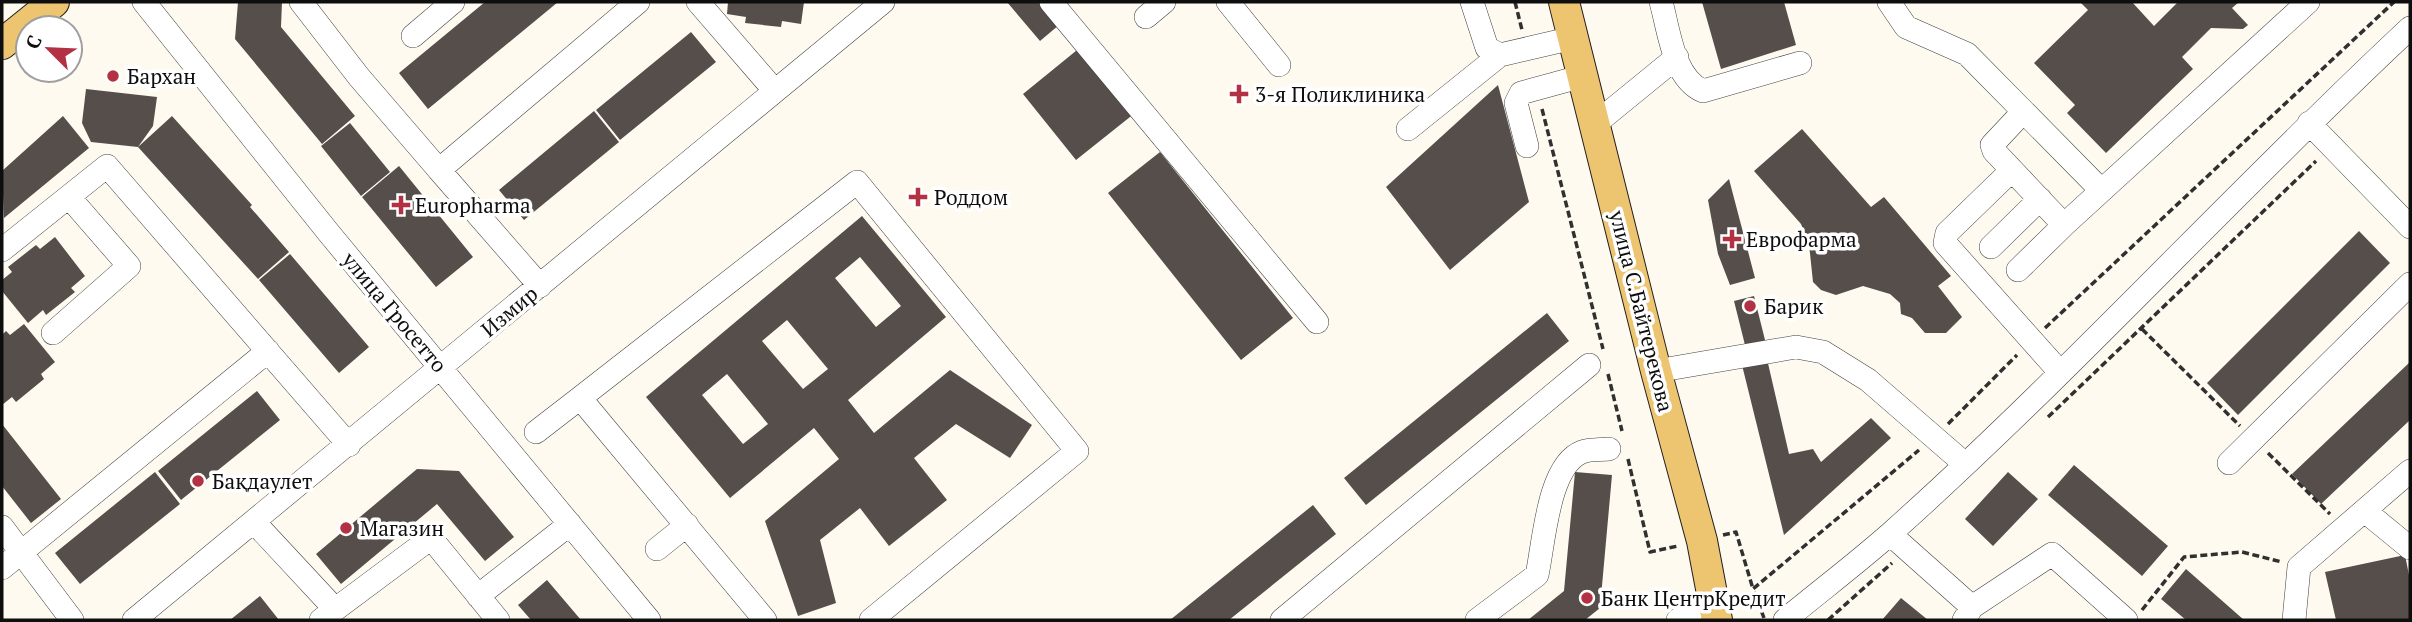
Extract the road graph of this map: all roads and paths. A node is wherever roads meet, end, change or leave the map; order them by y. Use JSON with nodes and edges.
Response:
{"nodes":[{"id":1,"x":54,"y":2,"type":"edge"},
{"id":2,"x":144,"y":2,"type":"edge"},
{"id":3,"x":301,"y":2,"type":"edge"},
{"id":4,"x":453,"y":2,"type":"edge"},
{"id":5,"x":638,"y":2,"type":"edge"},
{"id":6,"x":698,"y":2,"type":"edge"},
{"id":7,"x":883,"y":2,"type":"edge"},
{"id":8,"x":1051,"y":2,"type":"edge"},
{"id":9,"x":1164,"y":2,"type":"edge"},
{"id":10,"x":1228,"y":2,"type":"edge"},
{"id":11,"x":1472,"y":2,"type":"edge"},
{"id":12,"x":1515,"y":2,"type":"edge"},
{"id":13,"x":1564,"y":2,"type":"edge"},
{"id":14,"x":1661,"y":2,"type":"edge"},
{"id":15,"x":1889,"y":2,"type":"edge"},
{"id":16,"x":2308,"y":2,"type":"edge"},
{"id":17,"x":2394,"y":2,"type":"edge"},
{"id":18,"x":1146,"y":17,"type":"dead end"},
{"id":19,"x":2410,"y":28,"type":"edge"},
{"id":20,"x":413,"y":36,"type":"dead end"},
{"id":21,"x":1573,"y":38,"type":"junction"},
{"id":22,"x":2,"y":44,"type":"edge"},
{"id":23,"x":1527,"y":49,"type":"junction"},
{"id":24,"x":1500,"y":55,"type":"junction"},
{"id":25,"x":1677,"y":57,"type":"junction"},
{"id":26,"x":1800,"y":62,"type":"dead end"},
{"id":27,"x":1279,"y":65,"type":"dead end"},
{"id":28,"x":1583,"y":76,"type":"junction"},
{"id":29,"x":1537,"y":88,"type":"junction"},
{"id":30,"x":775,"y":91,"type":"junction"},
{"id":31,"x":2022,"y":112,"type":"junction"},
{"id":32,"x":2309,"y":122,"type":"junction"},
{"id":33,"x":1595,"y":124,"type":"junction"},
{"id":34,"x":1408,"y":129,"type":"dead end"},
{"id":35,"x":1527,"y":146,"type":"dead end"},
{"id":36,"x":2332,"y":146,"type":"junction"},
{"id":37,"x":439,"y":170,"type":"junction"},
{"id":38,"x":2011,"y":171,"type":"junction"},
{"id":39,"x":2101,"y":190,"type":"junction"},
{"id":40,"x":69,"y":197,"type":"junction"},
{"id":41,"x":2040,"y":199,"type":"junction"},
{"id":42,"x":2407,"y":216,"type":"edge"},
{"id":43,"x":2064,"y":225,"type":"junction"},
{"id":44,"x":4,"y":244,"type":"edge"},
{"id":45,"x":1991,"y":247,"type":"dead end"},
{"id":46,"x":2018,"y":270,"type":"dead end"},
{"id":47,"x":2410,"y":284,"type":"edge"},
{"id":48,"x":540,"y":286,"type":"junction"},
{"id":49,"x":1317,"y":322,"type":"dead end"},
{"id":50,"x":53,"y":333,"type":"dead end"},
{"id":51,"x":2032,"y":340,"type":"junction"},
{"id":52,"x":268,"y":351,"type":"junction"},
{"id":53,"x":1600,"y":364,"type":"junction"},
{"id":54,"x":441,"y":368,"type":"junction"},
{"id":55,"x":2059,"y":371,"type":"junction"},
{"id":56,"x":1656,"y":372,"type":"junction"},
{"id":57,"x":579,"y":398,"type":"junction"},
{"id":58,"x":2044,"y":421,"type":"dead end"},
{"id":59,"x":536,"y":432,"type":"dead end"},
{"id":60,"x":1934,"y":438,"type":"junction"},
{"id":61,"x":1619,"y":444,"type":"junction"},
{"id":62,"x":349,"y":445,"type":"junction"},
{"id":63,"x":2229,"y":463,"type":"dead end"},
{"id":64,"x":1965,"y":464,"type":"junction"},
{"id":65,"x":2410,"y":471,"type":"edge"},
{"id":66,"x":2366,"y":512,"type":"junction"},
{"id":67,"x":254,"y":522,"type":"junction"},
{"id":68,"x":569,"y":524,"type":"junction"},
{"id":69,"x":687,"y":525,"type":"junction"},
{"id":70,"x":2,"y":527,"type":"edge"},
{"id":71,"x":1889,"y":534,"type":"junction"},
{"id":72,"x":1702,"y":541,"type":"junction"},
{"id":73,"x":2410,"y":548,"type":"edge"},
{"id":74,"x":657,"y":549,"type":"dead end"},
{"id":75,"x":1906,"y":551,"type":"junction"},
{"id":76,"x":22,"y":553,"type":"junction"},
{"id":77,"x":2299,"y":566,"type":"junction"},
{"id":78,"x":2,"y":568,"type":"edge"},
{"id":79,"x":1753,"y":589,"type":"junction"},
{"id":80,"x":478,"y":596,"type":"junction"},
{"id":81,"x":1715,"y":609,"type":"edge"},
{"id":82,"x":327,"y":614,"type":"edge"},
{"id":83,"x":1968,"y":614,"type":"edge"},
{"id":84,"x":72,"y":620,"type":"edge"},
{"id":85,"x":134,"y":620,"type":"edge"},
{"id":86,"x":498,"y":620,"type":"edge"},
{"id":87,"x":649,"y":620,"type":"edge"},
{"id":88,"x":765,"y":620,"type":"edge"},
{"id":89,"x":871,"y":620,"type":"edge"},
{"id":90,"x":1282,"y":620,"type":"edge"},
{"id":91,"x":1477,"y":620,"type":"edge"},
{"id":92,"x":1678,"y":620,"type":"edge"},
{"id":93,"x":1765,"y":620,"type":"edge"},
{"id":94,"x":1785,"y":620,"type":"edge"},
{"id":95,"x":1828,"y":620,"type":"edge"},
{"id":96,"x":2126,"y":620,"type":"edge"},
{"id":97,"x":2134,"y":620,"type":"edge"},
{"id":98,"x":2294,"y":620,"type":"edge"}],
"edges":[{"from":1,"to":22,"type":"main road"},
{"from":2,"to":54,"type":"street","name":"улица Гросетто"},
{"from":3,"to":37,"type":"street"},
{"from":4,"to":20,"type":"street"},
{"from":5,"to":37,"type":"street"},
{"from":6,"to":30,"type":"street"},
{"from":7,"to":30,"type":"street","name":"Измир"},
{"from":8,"to":49,"type":"street"},
{"from":9,"to":18,"type":"street"},
{"from":10,"to":27,"type":"street"},
{"from":11,"to":24,"type":"street"},
{"from":12,"to":23,"type":"path"},
{"from":13,"to":21,"type":"main road","name":"улица С.Байтерекова"},
{"from":14,"to":25,"type":"street"},
{"from":15,"to":31,"type":"street"},
{"from":16,"to":39,"type":"street"},
{"from":17,"to":51,"type":"path"},
{"from":19,"to":32,"type":"street"},
{"from":21,"to":23,"type":"street"},
{"from":21,"to":28,"type":"main road","name":"улица С.Байтерекова"},
{"from":23,"to":24,"type":"street"},
{"from":24,"to":34,"type":"street"},
{"from":25,"to":26,"type":"street"},
{"from":25,"to":33,"type":"street"},
{"from":28,"to":29,"type":"street"},
{"from":28,"to":33,"type":"main road","name":"улица С.Байтерекова"},
{"from":29,"to":35,"type":"street"},
{"from":29,"to":53,"type":"path"},
{"from":30,"to":48,"type":"street","name":"Измир"},
{"from":31,"to":38,"type":"street"},
{"from":31,"to":39,"type":"street"},
{"from":32,"to":36,"type":"street"},
{"from":32,"to":55,"type":"street"},
{"from":33,"to":56,"type":"main road","name":"улица С.Байтерекова"},
{"from":36,"to":42,"type":"street"},
{"from":36,"to":58,"type":"path"},
{"from":37,"to":48,"type":"street"},
{"from":38,"to":41,"type":"street"},
{"from":38,"to":51,"type":"street"},
{"from":39,"to":43,"type":"street"},
{"from":40,"to":44,"type":"street"},
{"from":40,"to":50,"type":"street"},
{"from":40,"to":52,"type":"street"},
{"from":41,"to":43,"type":"street"},
{"from":41,"to":45,"type":"street"},
{"from":43,"to":46,"type":"street"},
{"from":47,"to":63,"type":"street"},
{"from":48,"to":54,"type":"street","name":"Измир"},
{"from":51,"to":55,"type":"street"},
{"from":51,"to":60,"type":"path"},
{"from":52,"to":62,"type":"street"},
{"from":52,"to":76,"type":"street"},
{"from":53,"to":61,"type":"path"},
{"from":53,"to":90,"type":"street"},
{"from":54,"to":62,"type":"street","name":"Измир"},
{"from":54,"to":68,"type":"street","name":"улица Гросетто"},
{"from":55,"to":64,"type":"street"},
{"from":56,"to":60,"type":"street"},
{"from":56,"to":72,"type":"main road","name":"улица С.Байтерекова"},
{"from":57,"to":59,"type":"street"},
{"from":57,"to":69,"type":"street"},
{"from":57,"to":89,"type":"street"},
{"from":60,"to":64,"type":"street"},
{"from":60,"to":79,"type":"path"},
{"from":61,"to":72,"type":"path"},
{"from":61,"to":91,"type":"street"},
{"from":62,"to":67,"type":"street","name":"Измир"},
{"from":64,"to":71,"type":"street"},
{"from":65,"to":66,"type":"street"},
{"from":66,"to":73,"type":"street"},
{"from":66,"to":77,"type":"street"},
{"from":67,"to":82,"type":"street"},
{"from":67,"to":85,"type":"street","name":"Измир"},
{"from":68,"to":80,"type":"street"},
{"from":68,"to":87,"type":"street","name":"улица Гросетто"},
{"from":69,"to":74,"type":"street"},
{"from":69,"to":88,"type":"street"},
{"from":70,"to":76,"type":"street"},
{"from":71,"to":75,"type":"street"},
{"from":71,"to":94,"type":"street"},
{"from":72,"to":79,"type":"path"},
{"from":72,"to":81,"type":"main road","name":"улица С.Байтерекова"},
{"from":75,"to":83,"type":"street"},
{"from":75,"to":95,"type":"path"},
{"from":76,"to":78,"type":"street"},
{"from":76,"to":84,"type":"street"},
{"from":77,"to":97,"type":"path"},
{"from":77,"to":98,"type":"street"},
{"from":79,"to":93,"type":"path"},
{"from":80,"to":82,"type":"street"},
{"from":80,"to":86,"type":"street"},
{"from":81,"to":92,"type":"street"},
{"from":83,"to":96,"type":"street"}]}
